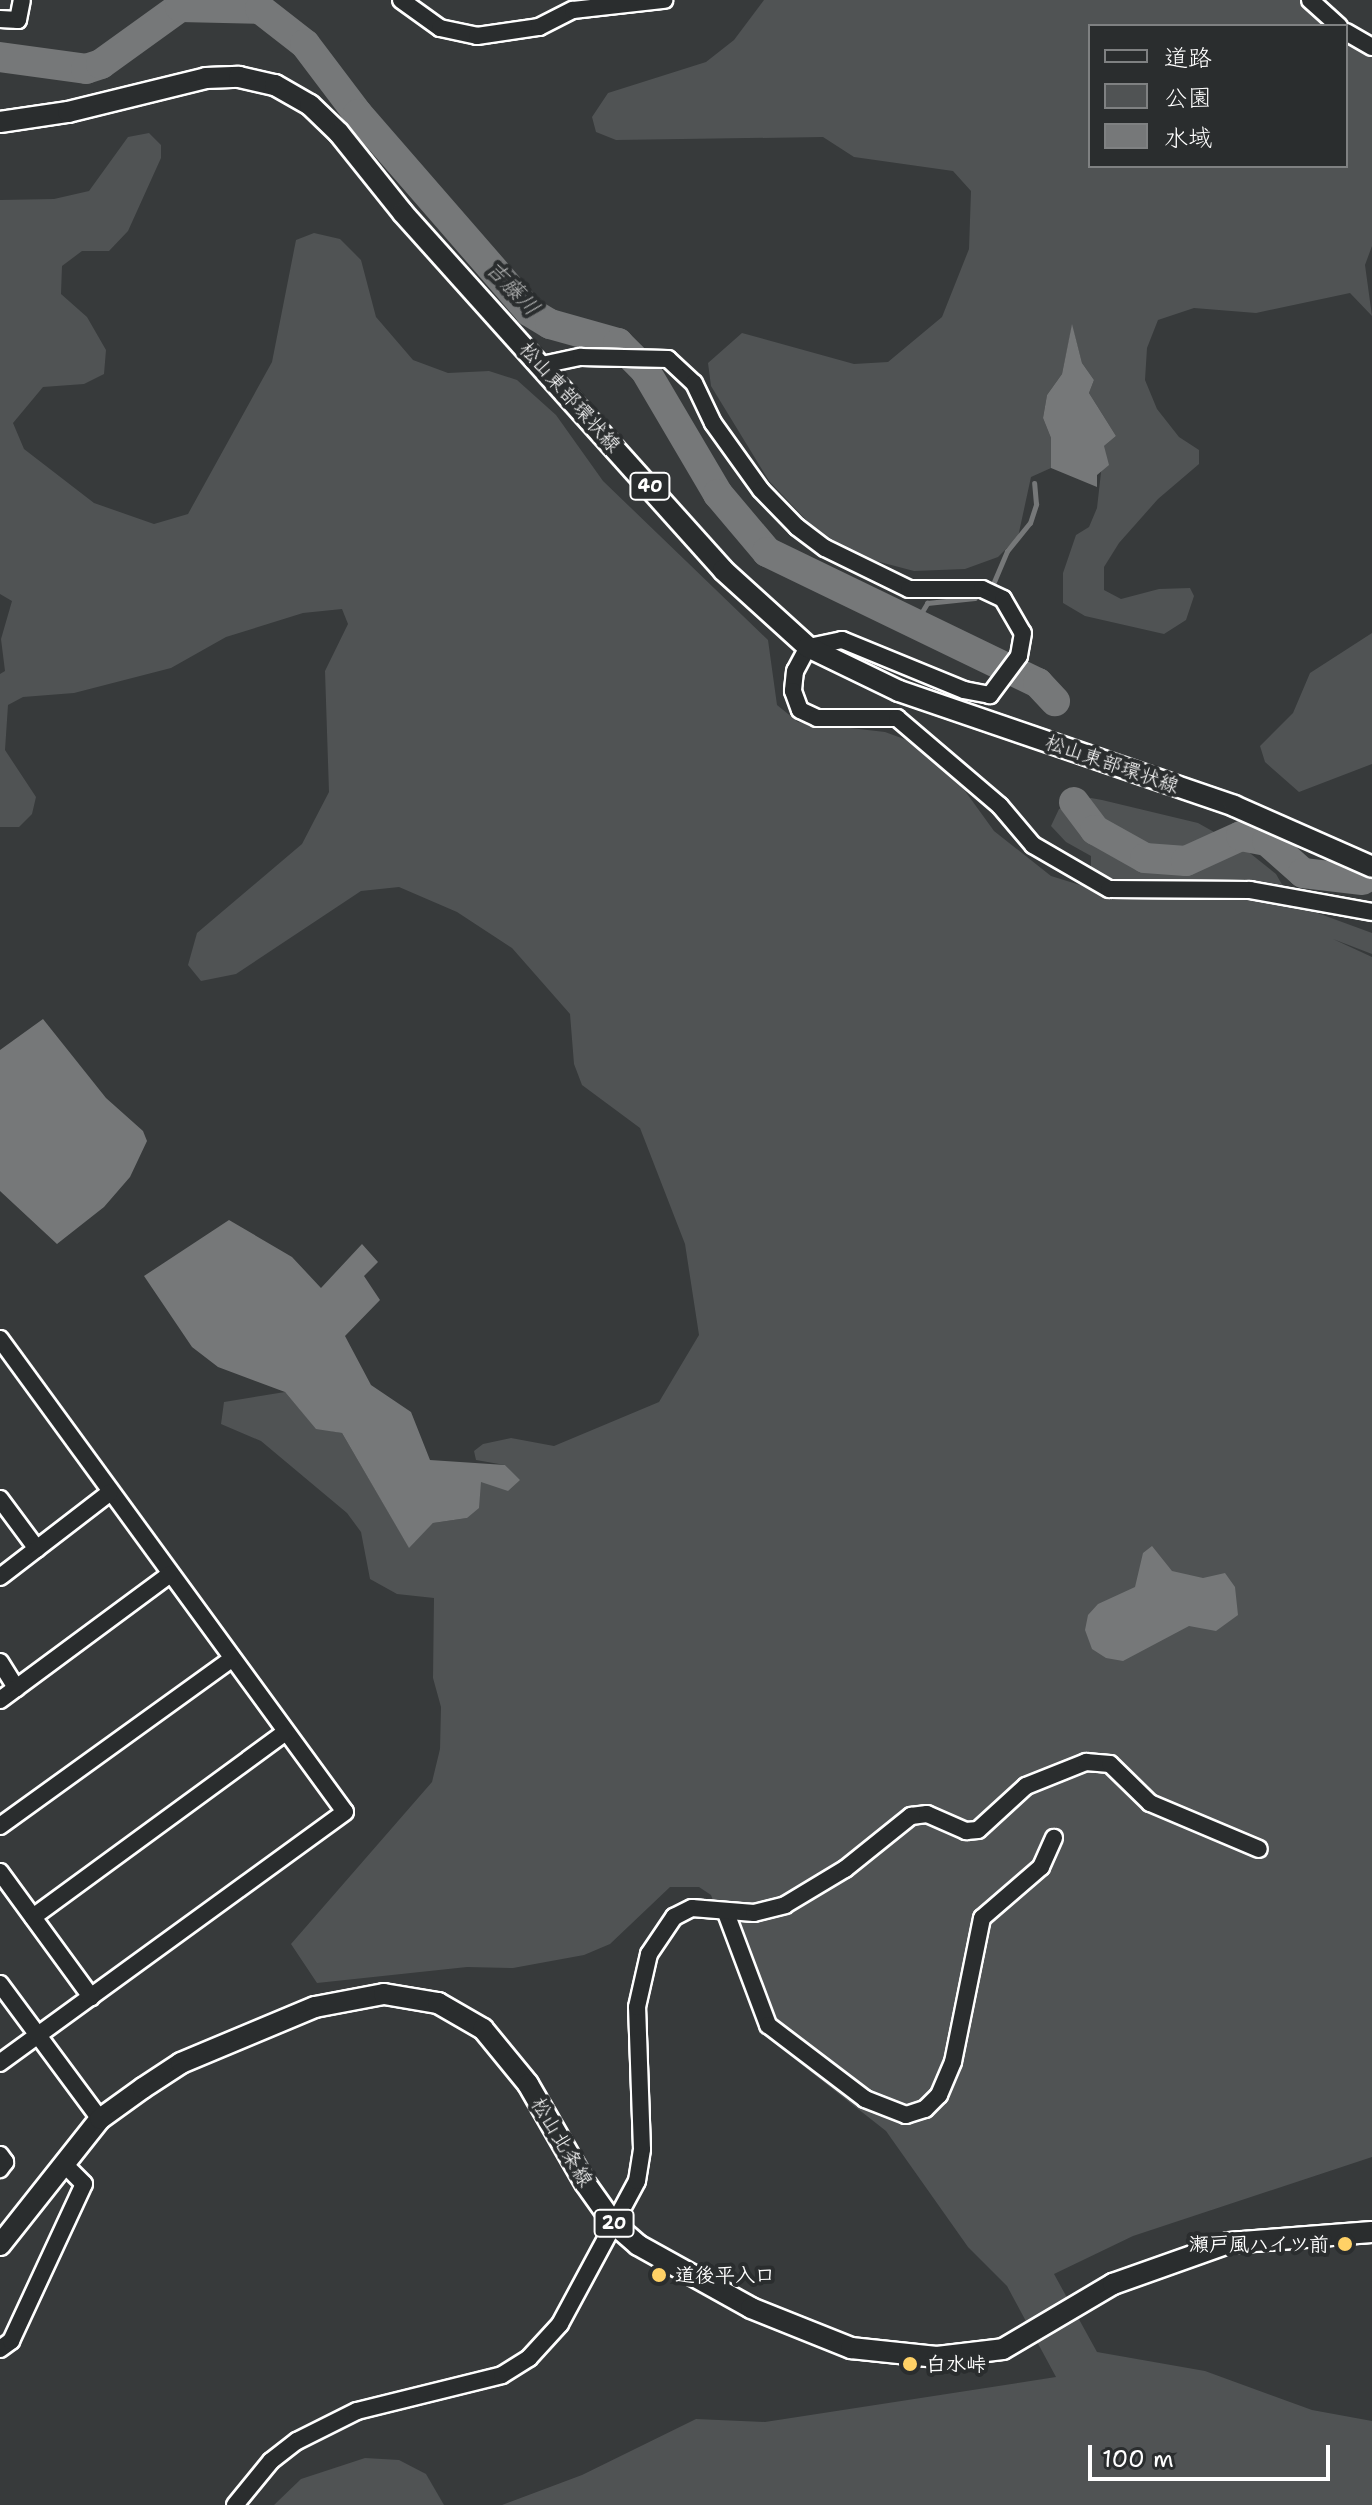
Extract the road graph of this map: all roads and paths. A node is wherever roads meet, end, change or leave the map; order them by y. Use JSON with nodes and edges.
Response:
{"nodes":[{"id":1,"x":22,"y":0,"type":"edge"},
{"id":2,"x":401,"y":0,"type":"edge"},
{"id":3,"x":664,"y":0,"type":"edge"},
{"id":4,"x":1310,"y":0,"type":"edge"},
{"id":5,"x":0,"y":19,"type":"edge"},
{"id":6,"x":1337,"y":24,"type":"edge"},
{"id":7,"x":1348,"y":33,"type":"edge"},
{"id":8,"x":1372,"y":47,"type":"edge"},
{"id":9,"x":0,"y":122,"type":"edge"},
{"id":10,"x":542,"y":365,"type":"junction"},
{"id":11,"x":808,"y":647,"type":"junction"},
{"id":12,"x":1372,"y":867,"type":"edge"},
{"id":13,"x":1372,"y":912,"type":"edge"},
{"id":14,"x":0,"y":1339,"type":"edge"},
{"id":15,"x":109,"y":1493,"type":"junction"},
{"id":16,"x":0,"y":1499,"type":"edge"},
{"id":17,"x":37,"y":1549,"type":"junction"},
{"id":18,"x":170,"y":1574,"type":"junction"},
{"id":19,"x":0,"y":1577,"type":"edge"},
{"id":20,"x":230,"y":1660,"type":"junction"},
{"id":21,"x":0,"y":1662,"type":"edge"},
{"id":22,"x":16,"y":1688,"type":"junction"},
{"id":23,"x":0,"y":1700,"type":"edge"},
{"id":24,"x":284,"y":1733,"type":"junction"},
{"id":25,"x":0,"y":1826,"type":"edge"},
{"id":26,"x":1054,"y":1838,"type":"dead end"},
{"id":27,"x":1259,"y":1849,"type":"dead end"},
{"id":28,"x":0,"y":1872,"type":"edge"},
{"id":29,"x":726,"y":1913,"type":"junction"},
{"id":30,"x":33,"y":1917,"type":"junction"},
{"id":31,"x":0,"y":1984,"type":"edge"},
{"id":32,"x":91,"y":1997,"type":"junction"},
{"id":33,"x":38,"y":2035,"type":"junction"},
{"id":34,"x":0,"y":2063,"type":"edge"},
{"id":35,"x":100,"y":2119,"type":"junction"},
{"id":36,"x":0,"y":2155,"type":"edge"},
{"id":37,"x":64,"y":2164,"type":"junction"},
{"id":38,"x":0,"y":2169,"type":"edge"},
{"id":39,"x":614,"y":2224,"type":"junction"},
{"id":40,"x":1371,"y":2235,"type":"edge"},
{"id":41,"x":0,"y":2245,"type":"edge"},
{"id":42,"x":0,"y":2349,"type":"edge"},
{"id":43,"x":235,"y":2505,"type":"edge"}],
"edges":[{"from":1,"to":5,"type":"street"},
{"from":2,"to":3,"type":"street"},
{"from":4,"to":6,"type":"street"},
{"from":7,"to":8,"type":"street"},
{"from":9,"to":10,"type":"main road","name":"松山東部環状線","number":"40"},
{"from":10,"to":11,"type":"main road","name":"松山東部環状線","number":"40"},
{"from":10,"to":11,"type":"street"},
{"from":11,"to":12,"type":"main road","name":"松山東部環状線","number":"40"},
{"from":11,"to":13,"type":"street"},
{"from":14,"to":15,"type":"street"},
{"from":15,"to":17,"type":"street"},
{"from":15,"to":18,"type":"street"},
{"from":16,"to":17,"type":"street"},
{"from":17,"to":19,"type":"street"},
{"from":18,"to":20,"type":"street"},
{"from":18,"to":22,"type":"street"},
{"from":20,"to":24,"type":"street"},
{"from":20,"to":25,"type":"street"},
{"from":21,"to":22,"type":"street"},
{"from":22,"to":23,"type":"street"},
{"from":24,"to":30,"type":"street"},
{"from":24,"to":32,"type":"street"},
{"from":26,"to":29,"type":"street"},
{"from":27,"to":29,"type":"street"},
{"from":28,"to":30,"type":"street"},
{"from":29,"to":39,"type":"street"},
{"from":30,"to":32,"type":"street"},
{"from":31,"to":33,"type":"street"},
{"from":32,"to":33,"type":"street"},
{"from":33,"to":34,"type":"street"},
{"from":33,"to":35,"type":"street"},
{"from":35,"to":37,"type":"main road","name":"松山北条線","number":"20"},
{"from":35,"to":39,"type":"main road","name":"松山北条線","number":"20"},
{"from":36,"to":38,"type":"street"},
{"from":37,"to":41,"type":"main road","name":"松山北条線","number":"20"},
{"from":37,"to":42,"type":"street"},
{"from":39,"to":40,"type":"main road","name":"松山北条線","number":"20"},
{"from":39,"to":43,"type":"street"}]}
